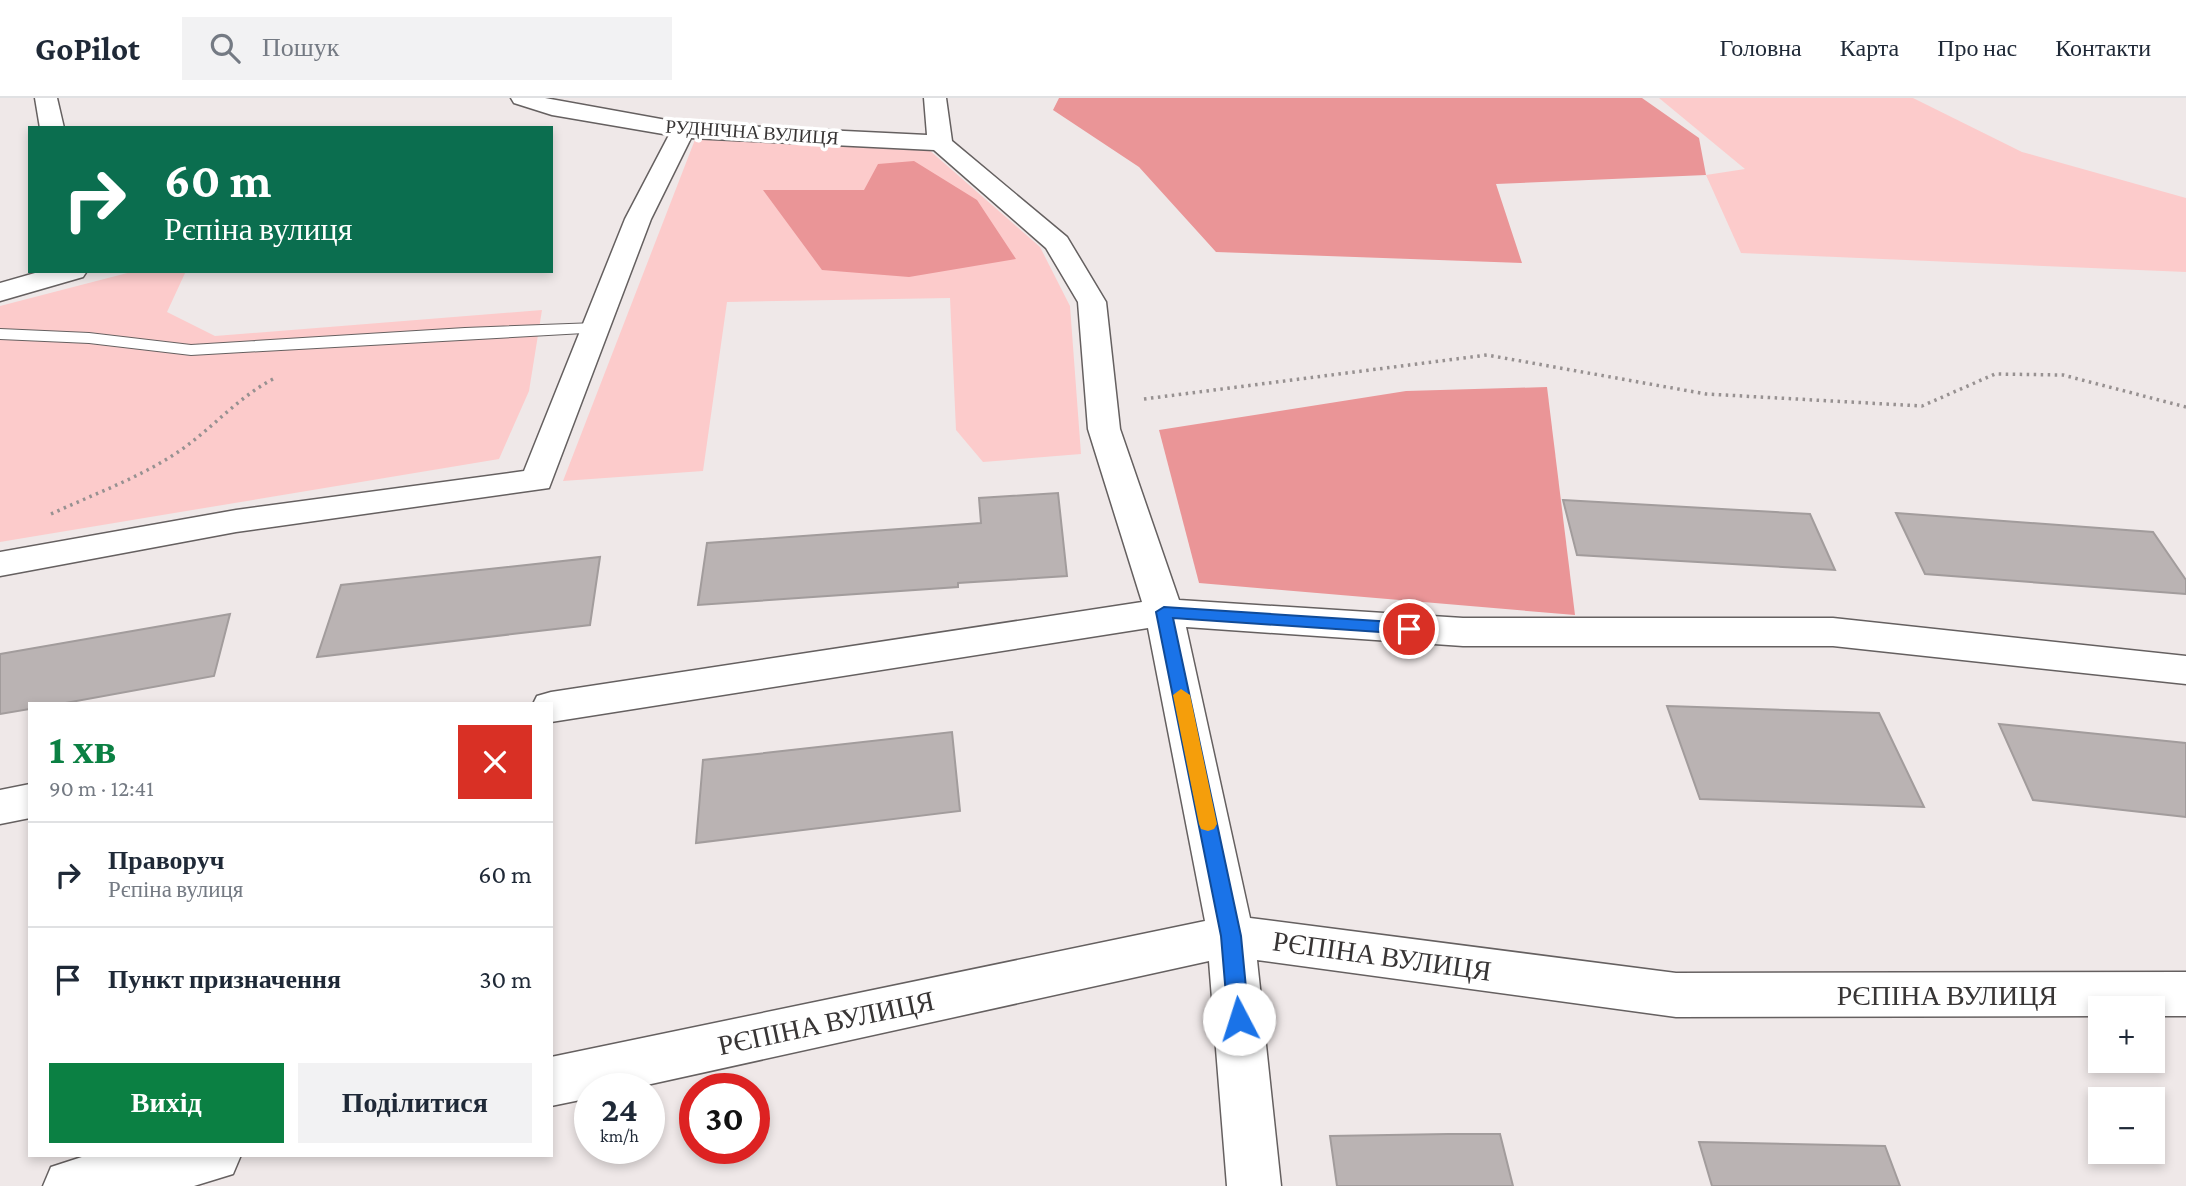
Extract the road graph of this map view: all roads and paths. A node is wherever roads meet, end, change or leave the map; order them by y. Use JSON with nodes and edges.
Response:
{"nodes":[{"id":1,"x":46,"y":98,"type":"edge"},
{"id":2,"x":522,"y":98,"type":"edge"},
{"id":3,"x":935,"y":98,"type":"edge"},
{"id":4,"x":52,"y":126,"type":"edge"},
{"id":5,"x":683,"y":130,"type":"junction"},
{"id":6,"x":940,"y":143,"type":"junction"},
{"id":7,"x":66,"y":273,"type":"edge"},
{"id":8,"x":0,"y":292,"type":"edge"},
{"id":9,"x":596,"y":328,"type":"junction"},
{"id":10,"x":0,"y":334,"type":"edge"},
{"id":11,"x":273,"y":379,"type":"dead end"},
{"id":12,"x":1102,"y":405,"type":"junction"},
{"id":13,"x":2186,"y":407,"type":"edge"},
{"id":14,"x":40,"y":519,"type":"dead end"},
{"id":15,"x":0,"y":564,"type":"edge"},
{"id":16,"x":1164,"y":612,"type":"junction"},
{"id":17,"x":2186,"y":670,"type":"edge"},
{"id":18,"x":553,"y":707,"type":"edge"},
{"id":19,"x":28,"y":802,"type":"edge"},
{"id":20,"x":0,"y":807,"type":"edge"},
{"id":21,"x":1231,"y":936,"type":"junction"},
{"id":22,"x":2186,"y":994,"type":"edge"},
{"id":23,"x":553,"y":1082,"type":"edge"},
{"id":24,"x":205,"y":1157,"type":"edge"},
{"id":25,"x":70,"y":1186,"type":"edge"},
{"id":26,"x":1254,"y":1186,"type":"edge"}],
"edges":[{"from":1,"to":4,"type":"street"},
{"from":2,"to":5,"type":"street","name":"РУДНІЧНА ВУЛИЦЯ"},
{"from":3,"to":6,"type":"street"},
{"from":5,"to":6,"type":"street","name":"РУДНІЧНА ВУЛИЦЯ"},
{"from":5,"to":9,"type":"street"},
{"from":6,"to":12,"type":"street"},
{"from":7,"to":8,"type":"street"},
{"from":9,"to":10,"type":"lane"},
{"from":9,"to":15,"type":"street"},
{"from":11,"to":14,"type":"path"},
{"from":12,"to":13,"type":"path"},
{"from":12,"to":16,"type":"street"},
{"from":16,"to":17,"type":"street"},
{"from":16,"to":18,"type":"street"},
{"from":16,"to":21,"type":"street"},
{"from":19,"to":20,"type":"street"},
{"from":21,"to":22,"type":"street","name":"РЄПІНА ВУЛИЦЯ"},
{"from":21,"to":23,"type":"street","name":"РЄПІНА ВУЛИЦЯ"},
{"from":21,"to":26,"type":"street"},
{"from":24,"to":25,"type":"street"}]}
